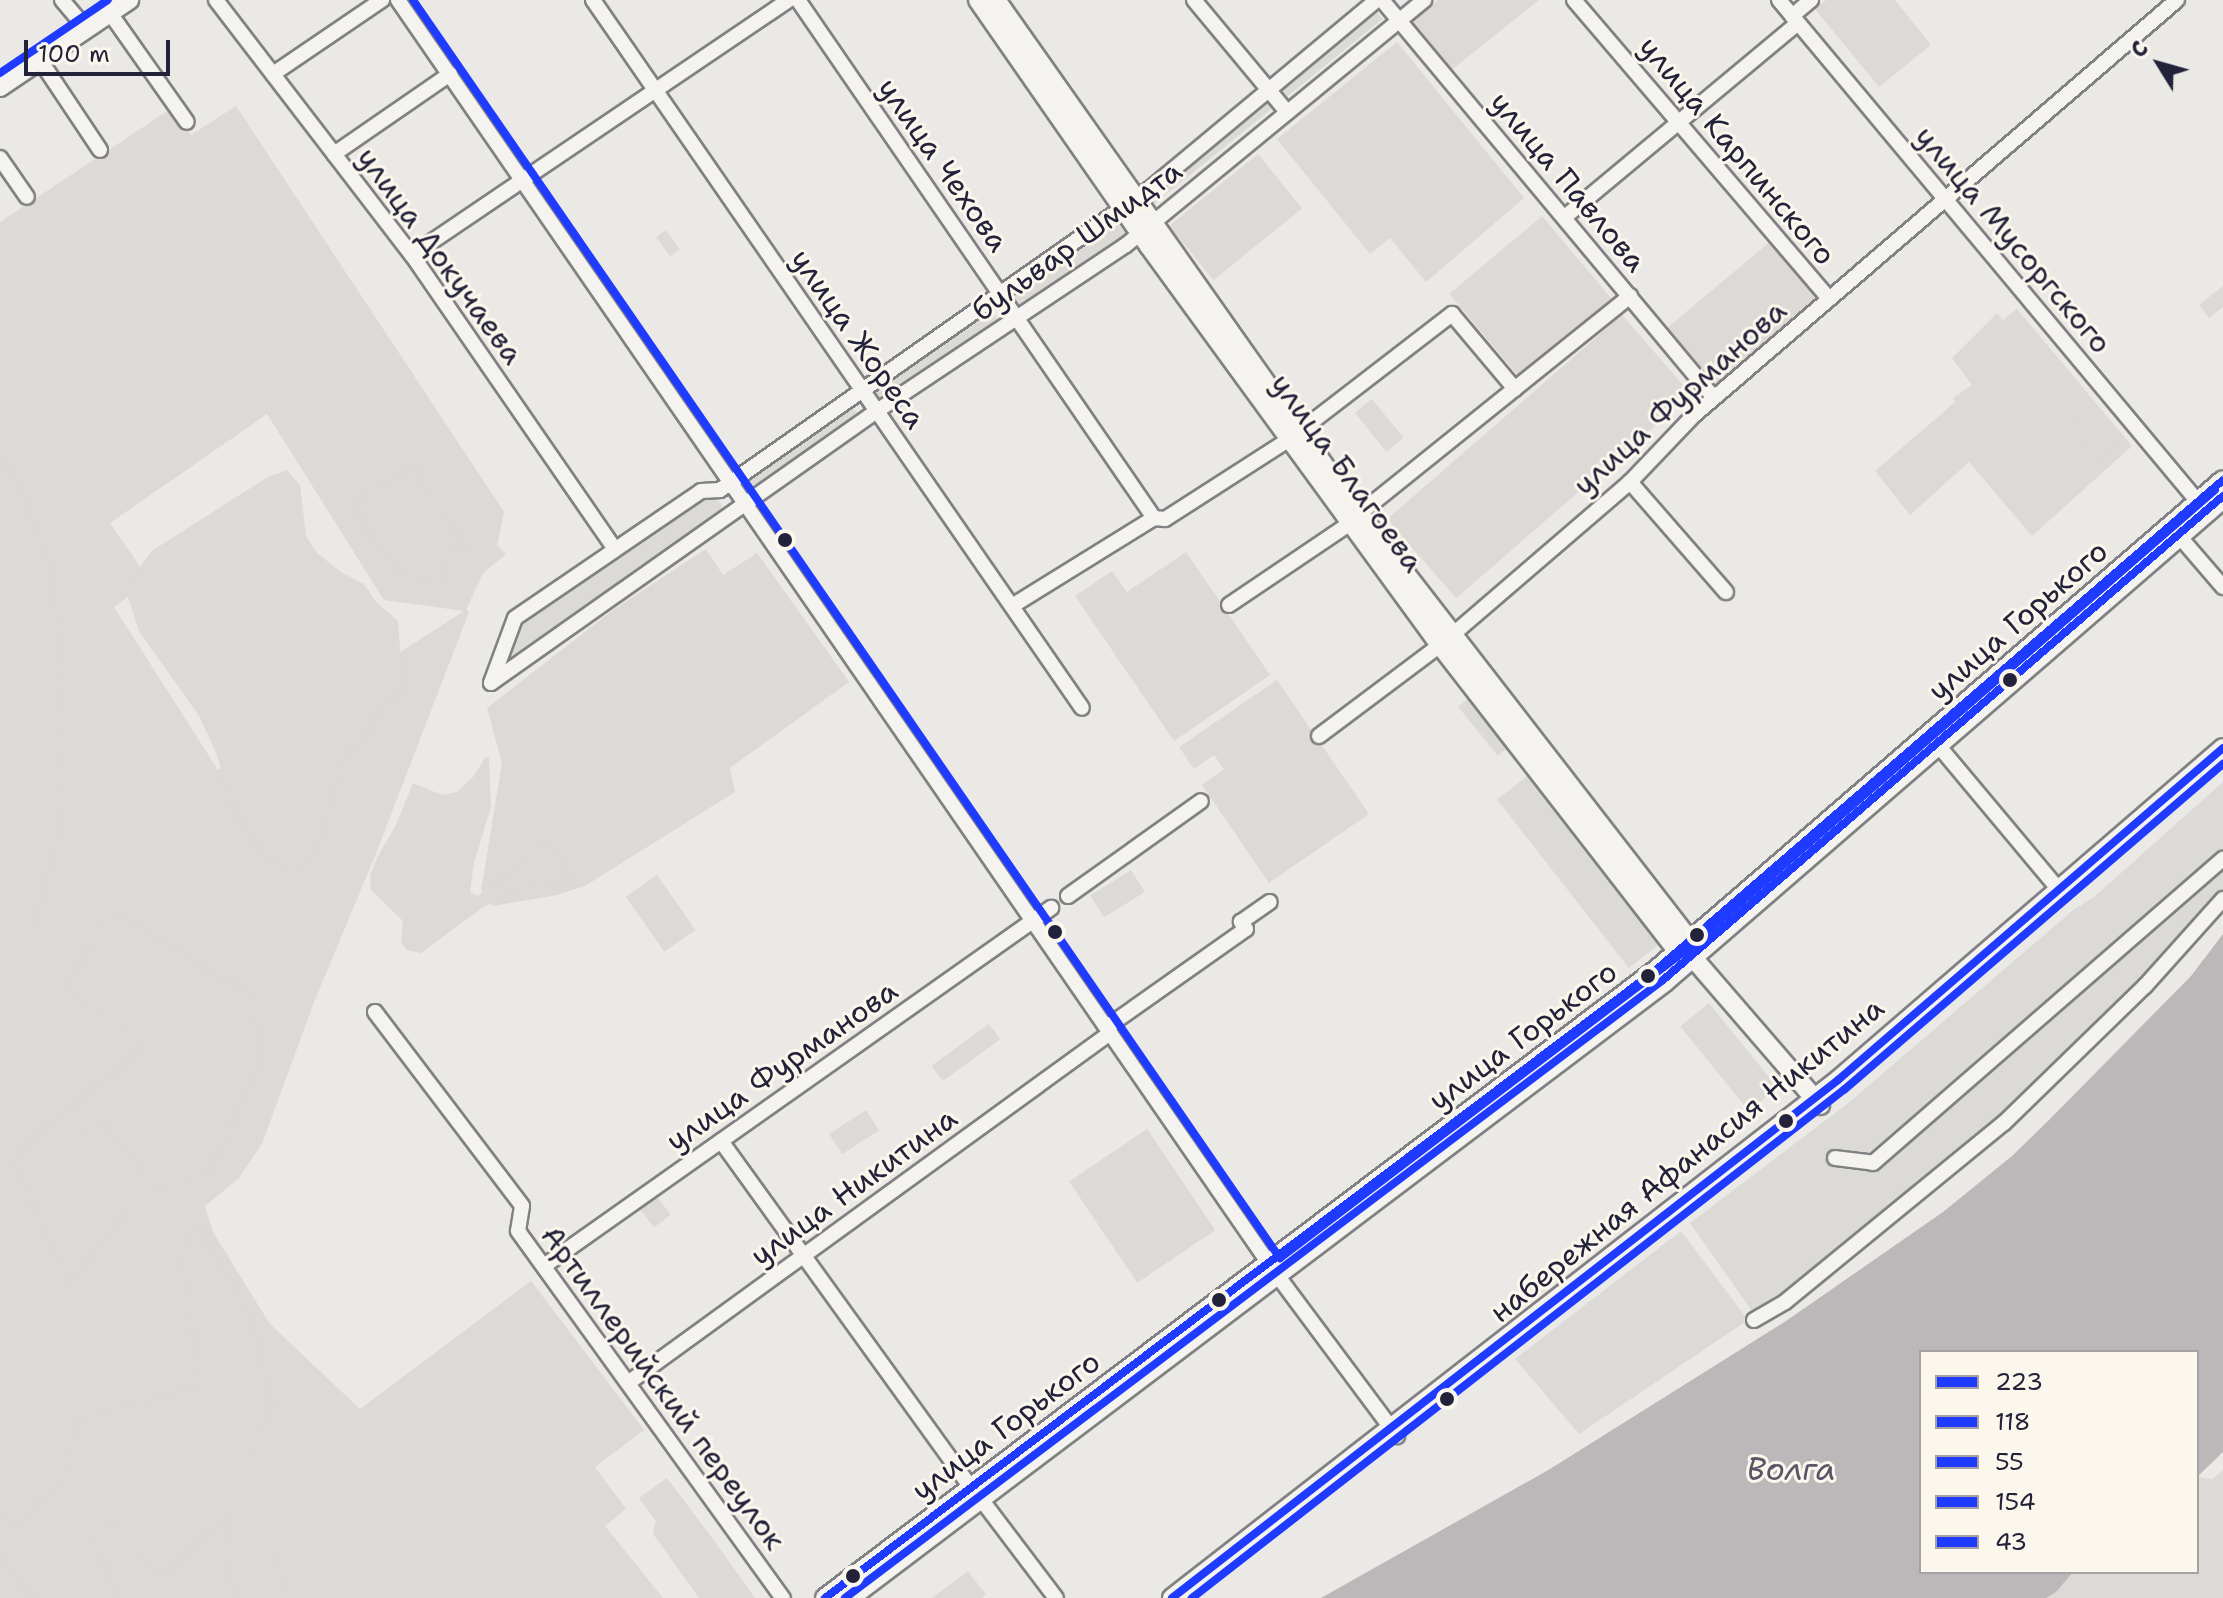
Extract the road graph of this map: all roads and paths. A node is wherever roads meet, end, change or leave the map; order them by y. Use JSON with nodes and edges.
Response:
{"nodes":[{"id":1,"x":62,"y":0,"type":"edge"},
{"id":2,"x":129,"y":0,"type":"edge"},
{"id":3,"x":216,"y":0,"type":"edge"},
{"id":4,"x":382,"y":0,"type":"edge"},
{"id":5,"x":398,"y":0,"type":"edge"},
{"id":6,"x":593,"y":0,"type":"edge"},
{"id":7,"x":789,"y":0,"type":"edge"},
{"id":8,"x":798,"y":0,"type":"edge"},
{"id":9,"x":978,"y":0,"type":"edge"},
{"id":10,"x":996,"y":0,"type":"edge"},
{"id":11,"x":1194,"y":0,"type":"edge"},
{"id":12,"x":1380,"y":0,"type":"edge"},
{"id":13,"x":1424,"y":0,"type":"edge"},
{"id":14,"x":1574,"y":0,"type":"edge"},
{"id":15,"x":1779,"y":0,"type":"edge"},
{"id":16,"x":1811,"y":0,"type":"edge"},
{"id":17,"x":2177,"y":0,"type":"edge"},
{"id":18,"x":110,"y":13,"type":"junction"},
{"id":19,"x":1795,"y":19,"type":"junction"},
{"id":20,"x":1399,"y":21,"type":"junction"},
{"id":21,"x":86,"y":29,"type":"junction"},
{"id":22,"x":40,"y":60,"type":"junction"},
{"id":23,"x":273,"y":74,"type":"junction"},
{"id":24,"x":450,"y":74,"type":"junction"},
{"id":25,"x":0,"y":87,"type":"edge"},
{"id":26,"x":1268,"y":90,"type":"junction"},
{"id":27,"x":655,"y":92,"type":"junction"},
{"id":28,"x":1287,"y":112,"type":"junction"},
{"id":29,"x":187,"y":122,"type":"dead end"},
{"id":30,"x":1678,"y":123,"type":"junction"},
{"id":31,"x":100,"y":150,"type":"dead end"},
{"id":32,"x":334,"y":154,"type":"junction"},
{"id":33,"x":0,"y":158,"type":"edge"},
{"id":34,"x":523,"y":181,"type":"junction"},
{"id":35,"x":27,"y":197,"type":"dead end"},
{"id":36,"x":1945,"y":199,"type":"junction"},
{"id":37,"x":1129,"y":203,"type":"junction"},
{"id":38,"x":1565,"y":217,"type":"junction"},
{"id":39,"x":1146,"y":228,"type":"junction"},
{"id":40,"x":412,"y":255,"type":"junction"},
{"id":41,"x":1001,"y":295,"type":"junction"},
{"id":42,"x":1630,"y":296,"type":"junction"},
{"id":43,"x":1829,"y":299,"type":"junction"},
{"id":44,"x":1017,"y":318,"type":"junction"},
{"id":45,"x":1515,"y":389,"type":"junction"},
{"id":46,"x":863,"y":391,"type":"junction"},
{"id":47,"x":1714,"y":398,"type":"junction"},
{"id":48,"x":877,"y":411,"type":"junction"},
{"id":49,"x":1294,"y":436,"type":"junction"},
{"id":50,"x":731,"y":482,"type":"junction"},
{"id":51,"x":1630,"y":482,"type":"junction"},
{"id":52,"x":2222,"y":486,"type":"edge"},
{"id":53,"x":745,"y":503,"type":"junction"},
{"id":54,"x":2203,"y":507,"type":"junction"},
{"id":55,"x":1154,"y":518,"type":"junction"},
{"id":56,"x":1354,"y":519,"type":"junction"},
{"id":57,"x":2180,"y":537,"type":"junction"},
{"id":58,"x":615,"y":549,"type":"junction"},
{"id":59,"x":2223,"y":587,"type":"edge"},
{"id":60,"x":1726,"y":592,"type":"dead end"},
{"id":61,"x":1229,"y":605,"type":"dead end"},
{"id":62,"x":1012,"y":606,"type":"junction"},
{"id":63,"x":1445,"y":641,"type":"junction"},
{"id":64,"x":1082,"y":708,"type":"dead end"},
{"id":65,"x":1319,"y":736,"type":"dead end"},
{"id":66,"x":1934,"y":740,"type":"junction"},
{"id":67,"x":2223,"y":748,"type":"edge"},
{"id":68,"x":2223,"y":760,"type":"edge"},
{"id":69,"x":1201,"y":801,"type":"dead end"},
{"id":70,"x":2223,"y":859,"type":"edge"},
{"id":71,"x":2060,"y":891,"type":"junction"},
{"id":72,"x":1068,"y":896,"type":"dead end"},
{"id":73,"x":2223,"y":899,"type":"edge"},
{"id":74,"x":1270,"y":902,"type":"dead end"},
{"id":75,"x":1051,"y":908,"type":"dead end"},
{"id":76,"x":1033,"y":921,"type":"junction"},
{"id":77,"x":1687,"y":951,"type":"junction"},
{"id":78,"x":375,"y":1012,"type":"dead end"},
{"id":79,"x":1108,"y":1030,"type":"junction"},
{"id":80,"x":1818,"y":1102,"type":"junction"},
{"id":81,"x":721,"y":1141,"type":"junction"},
{"id":82,"x":1835,"y":1158,"type":"dead end"},
{"id":83,"x":803,"y":1256,"type":"junction"},
{"id":84,"x":544,"y":1266,"type":"junction"},
{"id":85,"x":1273,"y":1269,"type":"junction"},
{"id":86,"x":1754,"y":1320,"type":"dead end"},
{"id":87,"x":628,"y":1383,"type":"junction"},
{"id":88,"x":1394,"y":1432,"type":"junction"},
{"id":89,"x":976,"y":1493,"type":"junction"},
{"id":90,"x":783,"y":1598,"type":"edge"},
{"id":91,"x":825,"y":1598,"type":"edge"},
{"id":92,"x":850,"y":1598,"type":"edge"},
{"id":93,"x":1056,"y":1598,"type":"edge"},
{"id":94,"x":1172,"y":1598,"type":"edge"},
{"id":95,"x":1186,"y":1598,"type":"edge"}],
"edges":[{"from":1,"to":21,"type":"street"},
{"from":2,"to":18,"type":"main road"},
{"from":3,"to":23,"type":"street","name":"улица Докучаева"},
{"from":4,"to":23,"type":"street"},
{"from":5,"to":24,"type":"street"},
{"from":6,"to":27,"type":"street","name":"улица Жореса"},
{"from":7,"to":27,"type":"street"},
{"from":8,"to":41,"type":"street","name":"улица Чехова"},
{"from":9,"to":37,"type":"main road","name":"улица Благоева"},
{"from":10,"to":37,"type":"main road","name":"улица Благоева"},
{"from":11,"to":26,"type":"street"},
{"from":12,"to":20,"type":"street","name":"улица Павлова"},
{"from":12,"to":26,"type":"street","name":"бульвар Шмидта"},
{"from":13,"to":20,"type":"street","name":"бульвар Шмидта"},
{"from":14,"to":30,"type":"street","name":"улица Карпинского"},
{"from":15,"to":19,"type":"street","name":"улица Мусоргского"},
{"from":16,"to":19,"type":"street"},
{"from":17,"to":36,"type":"street","name":"улица Фурманова"},
{"from":18,"to":21,"type":"main road"},
{"from":18,"to":29,"type":"street"},
{"from":19,"to":30,"type":"street"},
{"from":19,"to":36,"type":"street","name":"улица Мусоргского"},
{"from":20,"to":28,"type":"street","name":"бульвар Шмидта"},
{"from":20,"to":38,"type":"street","name":"улица Павлова"},
{"from":21,"to":22,"type":"main road"},
{"from":22,"to":25,"type":"main road"},
{"from":22,"to":31,"type":"street"},
{"from":23,"to":32,"type":"street","name":"улица Докучаева"},
{"from":24,"to":32,"type":"street"},
{"from":24,"to":34,"type":"street"},
{"from":26,"to":28,"type":"street"},
{"from":26,"to":37,"type":"street","name":"бульвар Шмидта"},
{"from":27,"to":34,"type":"street"},
{"from":27,"to":46,"type":"street","name":"улица Жореса"},
{"from":28,"to":39,"type":"street","name":"бульвар Шмидта"},
{"from":30,"to":38,"type":"street"},
{"from":30,"to":43,"type":"street","name":"улица Карпинского"},
{"from":32,"to":40,"type":"street","name":"улица Докучаева"},
{"from":33,"to":35,"type":"street"},
{"from":34,"to":40,"type":"street"},
{"from":34,"to":50,"type":"street"},
{"from":36,"to":43,"type":"street","name":"улица Фурманова"},
{"from":36,"to":54,"type":"street","name":"улица Мусоргского"},
{"from":37,"to":39,"type":"main road","name":"улица Благоева"},
{"from":37,"to":41,"type":"street","name":"бульвар Шмидта"},
{"from":38,"to":42,"type":"street","name":"улица Павлова"},
{"from":39,"to":44,"type":"street","name":"бульвар Шмидта"},
{"from":39,"to":49,"type":"main road","name":"улица Благоева"},
{"from":40,"to":58,"type":"street","name":"улица Докучаева"},
{"from":41,"to":44,"type":"street","name":"улица Чехова"},
{"from":41,"to":46,"type":"street","name":"бульвар Шмидта"},
{"from":42,"to":45,"type":"street"},
{"from":42,"to":47,"type":"street","name":"улица Павлова"},
{"from":43,"to":47,"type":"street","name":"улица Фурманова"},
{"from":44,"to":48,"type":"street","name":"бульвар Шмидта"},
{"from":44,"to":55,"type":"street","name":"улица Чехова"},
{"from":45,"to":49,"type":"street"},
{"from":45,"to":56,"type":"street"},
{"from":46,"to":48,"type":"street","name":"улица Жореса"},
{"from":46,"to":50,"type":"street","name":"бульвар Шмидта"},
{"from":47,"to":51,"type":"street","name":"улица Фурманова"},
{"from":48,"to":53,"type":"street","name":"бульвар Шмидта"},
{"from":48,"to":62,"type":"street","name":"улица Жореса"},
{"from":49,"to":55,"type":"street"},
{"from":49,"to":56,"type":"main road","name":"улица Благоева"},
{"from":50,"to":53,"type":"street"},
{"from":50,"to":58,"type":"street","name":"бульвар Шмидта"},
{"from":51,"to":60,"type":"street"},
{"from":51,"to":63,"type":"street","name":"улица Фурманова"},
{"from":52,"to":54,"type":"main road","name":"улица Горького"},
{"from":53,"to":58,"type":"street","name":"бульвар Шмидта"},
{"from":53,"to":76,"type":"street"},
{"from":54,"to":57,"type":"main road","name":"улица Горького"},
{"from":54,"to":66,"type":"main road","name":"улица Горького"},
{"from":55,"to":62,"type":"street"},
{"from":56,"to":61,"type":"street"},
{"from":56,"to":63,"type":"main road","name":"улица Благоева"},
{"from":57,"to":59,"type":"street"},
{"from":57,"to":66,"type":"main road","name":"улица Горького"},
{"from":62,"to":64,"type":"street","name":"улица Жореса"},
{"from":63,"to":65,"type":"street","name":"улица Фурманова"},
{"from":63,"to":77,"type":"main road","name":"улица Благоева"},
{"from":66,"to":71,"type":"street"},
{"from":66,"to":77,"type":"main road","name":"улица Горького"},
{"from":67,"to":71,"type":"main road","name":"набережная Афанасия Никитина"},
{"from":68,"to":80,"type":"main road","name":"набережная Афанасия Никитина"},
{"from":69,"to":72,"type":"street"},
{"from":70,"to":82,"type":"street"},
{"from":71,"to":80,"type":"main road","name":"набережная Афанасия Никитина"},
{"from":73,"to":86,"type":"street"},
{"from":74,"to":79,"type":"street","name":"улица Никитина"},
{"from":75,"to":76,"type":"street","name":"улица Фурманова"},
{"from":76,"to":79,"type":"street"},
{"from":76,"to":81,"type":"street","name":"улица Фурманова"},
{"from":77,"to":80,"type":"main road","name":"улица Благоева"},
{"from":77,"to":85,"type":"main road","name":"улица Горького"},
{"from":78,"to":84,"type":"street","name":"Артиллерийский переулок"},
{"from":79,"to":83,"type":"street","name":"улица Никитина"},
{"from":79,"to":85,"type":"street"},
{"from":80,"to":88,"type":"main road","name":"набережная Афанасия Никитина"},
{"from":81,"to":83,"type":"street"},
{"from":81,"to":84,"type":"street","name":"улица Фурманова"},
{"from":83,"to":87,"type":"street","name":"улица Никитина"},
{"from":83,"to":89,"type":"street"},
{"from":84,"to":87,"type":"street","name":"Артиллерийский переулок"},
{"from":85,"to":88,"type":"street"},
{"from":85,"to":89,"type":"main road","name":"улица Горького"},
{"from":87,"to":90,"type":"street","name":"Артиллерийский переулок"},
{"from":88,"to":94,"type":"main road","name":"набережная Афанасия Никитина"},
{"from":88,"to":95,"type":"main road","name":"набережная Афанасия Никитина"},
{"from":89,"to":91,"type":"main road","name":"улица Горького"},
{"from":89,"to":92,"type":"main road","name":"улица Горького"},
{"from":89,"to":93,"type":"street"}]}
